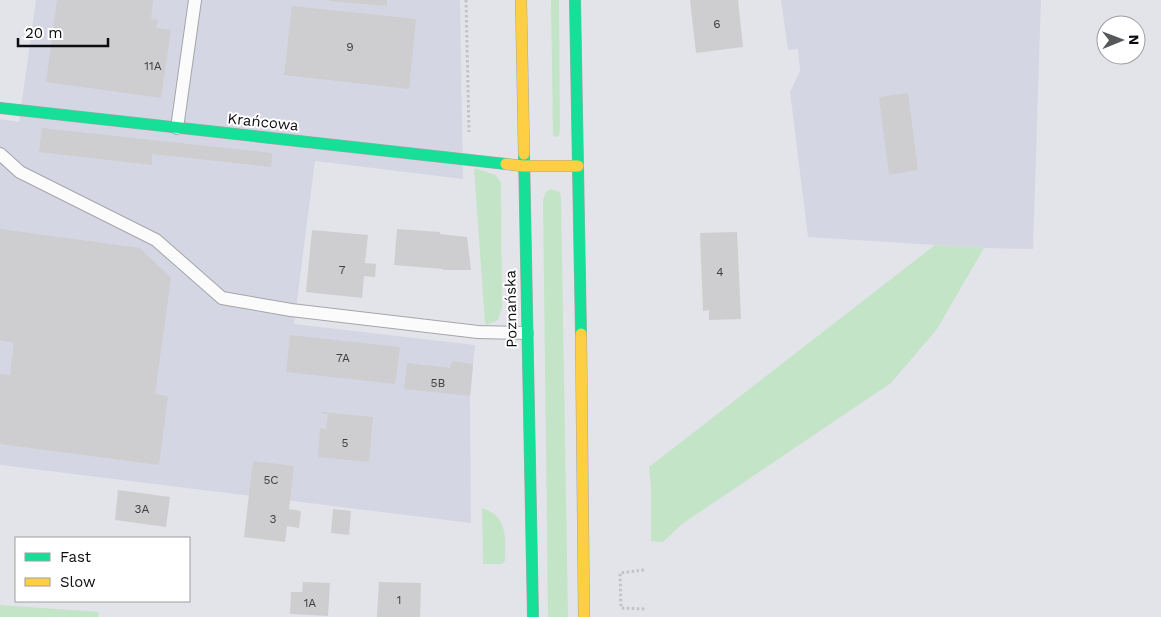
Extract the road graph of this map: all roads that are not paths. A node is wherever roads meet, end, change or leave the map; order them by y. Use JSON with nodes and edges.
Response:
{"nodes":[{"id":1,"x":195,"y":0,"type":"edge"},
{"id":2,"x":521,"y":0,"type":"edge"},
{"id":3,"x":575,"y":0,"type":"edge"},
{"id":4,"x":0,"y":108,"type":"edge"},
{"id":5,"x":177,"y":128,"type":"junction"},
{"id":6,"x":0,"y":154,"type":"edge"},
{"id":7,"x":523,"y":166,"type":"junction"},
{"id":8,"x":578,"y":166,"type":"junction"},
{"id":9,"x":527,"y":333,"type":"junction"},
{"id":10,"x":533,"y":617,"type":"edge"},
{"id":11,"x":584,"y":617,"type":"edge"}],
"edges":[{"from":1,"to":5,"type":"lane"},
{"from":2,"to":7,"type":"main road","name":"Poznańska"},
{"from":3,"to":8,"type":"main road"},
{"from":4,"to":5,"type":"main road","name":"Krańcowa"},
{"from":5,"to":7,"type":"main road","name":"Krańcowa"},
{"from":6,"to":9,"type":"lane"},
{"from":7,"to":8,"type":"main road","name":"Krańcowa"},
{"from":7,"to":9,"type":"main road","name":"Poznańska"},
{"from":8,"to":11,"type":"main road"},
{"from":9,"to":10,"type":"main road","name":"Poznańska"}]}
